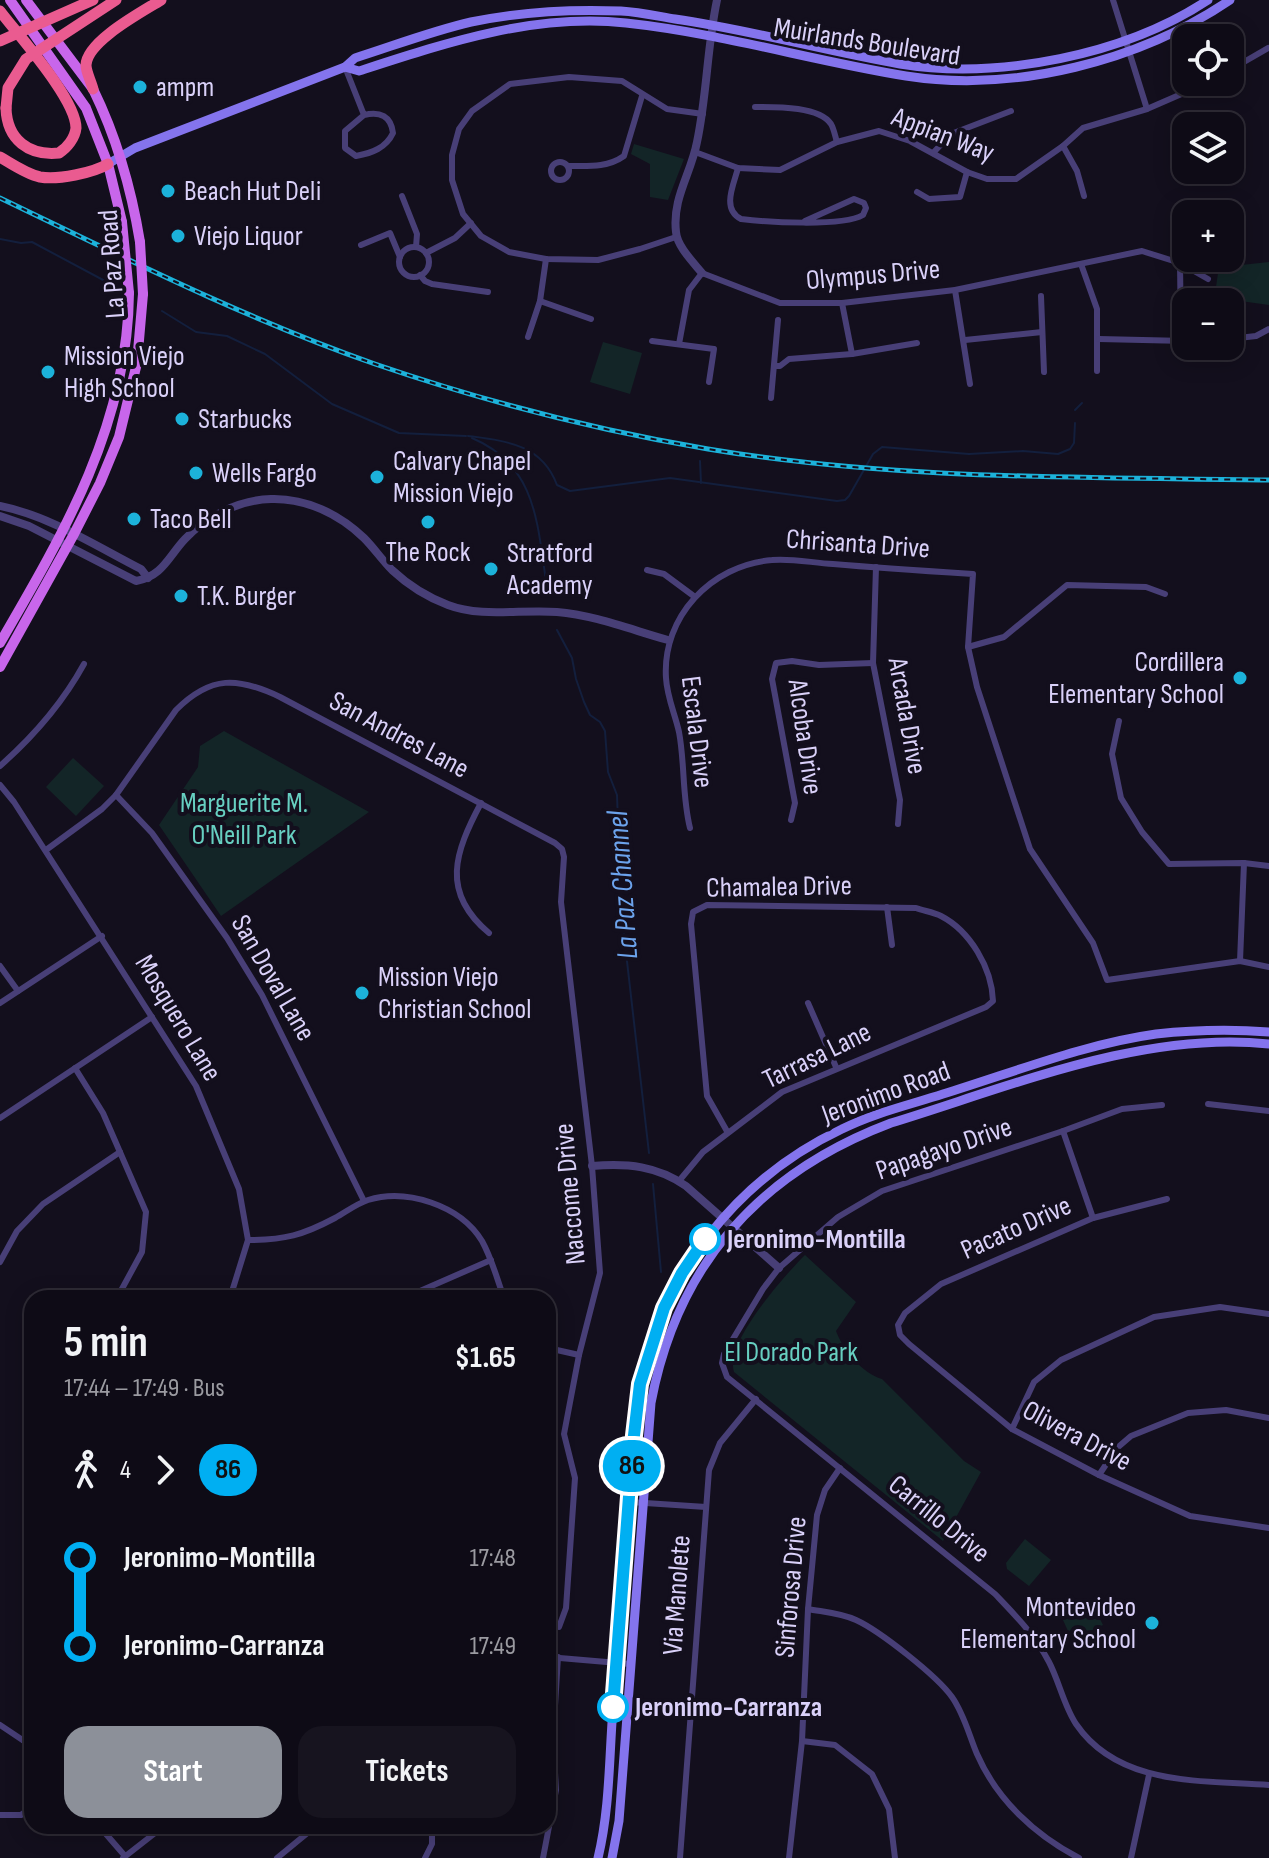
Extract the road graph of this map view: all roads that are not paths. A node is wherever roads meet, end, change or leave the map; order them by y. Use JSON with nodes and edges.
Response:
{"nodes":[{"id":1,"x":10,"y":0,"type":"edge"},
{"id":2,"x":26,"y":0,"type":"edge"},
{"id":3,"x":93,"y":0,"type":"edge"},
{"id":4,"x":116,"y":0,"type":"edge"},
{"id":5,"x":161,"y":0,"type":"edge"},
{"id":6,"x":717,"y":0,"type":"edge"},
{"id":7,"x":1113,"y":0,"type":"edge"},
{"id":8,"x":1208,"y":0,"type":"edge"},
{"id":9,"x":1230,"y":0,"type":"edge"},
{"id":10,"x":0,"y":11,"type":"edge"},
{"id":11,"x":712,"y":25,"type":"junction"},
{"id":12,"x":709,"y":37,"type":"junction"},
{"id":13,"x":0,"y":41,"type":"edge"},
{"id":14,"x":1128,"y":46,"type":"junction"},
{"id":15,"x":1268,"y":48,"type":"edge"},
{"id":16,"x":1244,"y":62,"type":"edge"},
{"id":17,"x":345,"y":67,"type":"junction"},
{"id":18,"x":93,"y":89,"type":"junction"},
{"id":19,"x":642,"y":96,"type":"junction"},
{"id":20,"x":1177,"y":96,"type":"edge"},
{"id":21,"x":755,"y":107,"type":"dead end"},
{"id":22,"x":1147,"y":109,"type":"junction"},
{"id":23,"x":1011,"y":111,"type":"dead end"},
{"id":24,"x":703,"y":114,"type":"junction"},
{"id":25,"x":364,"y":115,"type":"junction"},
{"id":26,"x":837,"y":142,"type":"junction"},
{"id":27,"x":1063,"y":146,"type":"junction"},
{"id":28,"x":695,"y":152,"type":"junction"},
{"id":29,"x":933,"y":153,"type":"junction"},
{"id":30,"x":121,"y":154,"type":"junction"},
{"id":31,"x":0,"y":157,"type":"edge"},
{"id":32,"x":108,"y":164,"type":"junction"},
{"id":33,"x":568,"y":166,"type":"dead end"},
{"id":34,"x":738,"y":168,"type":"junction"},
{"id":35,"x":967,"y":172,"type":"junction"},
{"id":36,"x":917,"y":192,"type":"dead end"},
{"id":37,"x":402,"y":196,"type":"dead end"},
{"id":38,"x":1084,"y":196,"type":"dead end"},
{"id":39,"x":805,"y":221,"type":"junction"},
{"id":40,"x":471,"y":223,"type":"junction"},
{"id":41,"x":676,"y":237,"type":"junction"},
{"id":42,"x":361,"y":245,"type":"dead end"},
{"id":43,"x":416,"y":247,"type":"junction"},
{"id":44,"x":426,"y":253,"type":"junction"},
{"id":45,"x":400,"y":257,"type":"junction"},
{"id":46,"x":546,"y":259,"type":"junction"},
{"id":47,"x":1172,"y":260,"type":"edge"},
{"id":48,"x":1081,"y":264,"type":"junction"},
{"id":49,"x":1196,"y":272,"type":"edge"},
{"id":50,"x":702,"y":273,"type":"junction"},
{"id":51,"x":420,"y":275,"type":"junction"},
{"id":52,"x":1208,"y":279,"type":"dead end"},
{"id":53,"x":955,"y":290,"type":"junction"},
{"id":54,"x":488,"y":292,"type":"dead end"},
{"id":55,"x":1041,"y":296,"type":"dead end"},
{"id":56,"x":540,"y":301,"type":"junction"},
{"id":57,"x":842,"y":303,"type":"junction"},
{"id":58,"x":591,"y":319,"type":"dead end"},
{"id":59,"x":778,"y":320,"type":"dead end"},
{"id":60,"x":1269,"y":329,"type":"edge"},
{"id":61,"x":1042,"y":332,"type":"junction"},
{"id":62,"x":528,"y":337,"type":"dead end"},
{"id":63,"x":1244,"y":337,"type":"edge"},
{"id":64,"x":1099,"y":339,"type":"junction"},
{"id":65,"x":965,"y":340,"type":"junction"},
{"id":66,"x":652,"y":341,"type":"dead end"},
{"id":67,"x":1172,"y":341,"type":"edge"},
{"id":68,"x":917,"y":343,"type":"dead end"},
{"id":69,"x":679,"y":344,"type":"junction"},
{"id":70,"x":775,"y":351,"type":"junction"},
{"id":71,"x":852,"y":354,"type":"junction"},
{"id":72,"x":789,"y":359,"type":"junction"},
{"id":73,"x":774,"y":366,"type":"junction"},
{"id":74,"x":1097,"y":371,"type":"dead end"},
{"id":75,"x":1044,"y":372,"type":"dead end"},
{"id":76,"x":709,"y":382,"type":"dead end"},
{"id":77,"x":970,"y":384,"type":"dead end"},
{"id":78,"x":771,"y":398,"type":"dead end"},
{"id":79,"x":0,"y":506,"type":"edge"},
{"id":80,"x":0,"y":516,"type":"edge"},
{"id":81,"x":60,"y":534,"type":"junction"},
{"id":82,"x":74,"y":534,"type":"junction"},
{"id":83,"x":68,"y":545,"type":"junction"},
{"id":84,"x":876,"y":567,"type":"junction"},
{"id":85,"x":647,"y":570,"type":"dead end"},
{"id":86,"x":148,"y":578,"type":"junction"},
{"id":87,"x":1165,"y":594,"type":"dead end"},
{"id":88,"x":695,"y":597,"type":"junction"},
{"id":89,"x":668,"y":640,"type":"junction"},
{"id":90,"x":0,"y":643,"type":"edge"},
{"id":91,"x":968,"y":647,"type":"junction"},
{"id":92,"x":873,"y":663,"type":"junction"},
{"id":93,"x":84,"y":664,"type":"dead end"},
{"id":94,"x":0,"y":667,"type":"edge"},
{"id":95,"x":1119,"y":721,"type":"dead end"},
{"id":96,"x":0,"y":766,"type":"edge"},
{"id":97,"x":0,"y":785,"type":"edge"},
{"id":98,"x":116,"y":795,"type":"junction"},
{"id":99,"x":481,"y":803,"type":"junction"},
{"id":100,"x":791,"y":820,"type":"dead end"},
{"id":101,"x":898,"y":824,"type":"dead end"},
{"id":102,"x":690,"y":828,"type":"dead end"},
{"id":103,"x":562,"y":849,"type":"joint"},
{"id":104,"x":46,"y":850,"type":"junction"},
{"id":105,"x":1244,"y":863,"type":"junction"},
{"id":106,"x":1269,"y":866,"type":"edge"},
{"id":107,"x":887,"y":907,"type":"junction"},
{"id":108,"x":489,"y":933,"type":"dead end"},
{"id":109,"x":102,"y":936,"type":"junction"},
{"id":110,"x":892,"y":945,"type":"dead end"},
{"id":111,"x":1240,"y":961,"type":"junction"},
{"id":112,"x":0,"y":966,"type":"edge"},
{"id":113,"x":1269,"y":967,"type":"edge"},
{"id":114,"x":18,"y":991,"type":"junction"},
{"id":115,"x":993,"y":1001,"type":"joint"},
{"id":116,"x":0,"y":1003,"type":"edge"},
{"id":117,"x":808,"y":1003,"type":"dead end"},
{"id":118,"x":152,"y":1017,"type":"junction"},
{"id":119,"x":1269,"y":1032,"type":"edge"},
{"id":120,"x":1269,"y":1044,"type":"edge"},
{"id":121,"x":836,"y":1067,"type":"junction"},
{"id":122,"x":75,"y":1068,"type":"junction"},
{"id":123,"x":1208,"y":1104,"type":"dead end"},
{"id":124,"x":1162,"y":1105,"type":"dead end"},
{"id":125,"x":1269,"y":1111,"type":"edge"},
{"id":126,"x":0,"y":1118,"type":"edge"},
{"id":127,"x":1063,"y":1131,"type":"junction"},
{"id":128,"x":728,"y":1133,"type":"junction"},
{"id":129,"x":120,"y":1152,"type":"junction"},
{"id":130,"x":592,"y":1166,"type":"junction"},
{"id":131,"x":679,"y":1181,"type":"junction"},
{"id":132,"x":1167,"y":1199,"type":"dead end"},
{"id":133,"x":364,"y":1201,"type":"junction"},
{"id":134,"x":722,"y":1218,"type":"junction"},
{"id":135,"x":1093,"y":1218,"type":"junction"},
{"id":136,"x":733,"y":1227,"type":"junction"},
{"id":137,"x":248,"y":1240,"type":"junction"},
{"id":138,"x":491,"y":1260,"type":"junction"},
{"id":139,"x":0,"y":1262,"type":"edge"},
{"id":140,"x":779,"y":1268,"type":"junction"},
{"id":141,"x":121,"y":1290,"type":"edge"},
{"id":142,"x":232,"y":1290,"type":"edge"},
{"id":143,"x":422,"y":1290,"type":"edge"},
{"id":144,"x":501,"y":1290,"type":"edge"},
{"id":145,"x":1269,"y":1314,"type":"edge"},
{"id":146,"x":898,"y":1325,"type":"joint"},
{"id":147,"x":556,"y":1350,"type":"edge"},
{"id":148,"x":579,"y":1355,"type":"junction"},
{"id":149,"x":723,"y":1367,"type":"joint"},
{"id":150,"x":756,"y":1399,"type":"junction"},
{"id":151,"x":1269,"y":1418,"type":"edge"},
{"id":152,"x":1012,"y":1429,"type":"junction"},
{"id":153,"x":840,"y":1468,"type":"junction"},
{"id":154,"x":1099,"y":1475,"type":"junction"},
{"id":155,"x":630,"y":1502,"type":"junction"},
{"id":156,"x":644,"y":1503,"type":"junction"},
{"id":157,"x":706,"y":1507,"type":"junction"},
{"id":158,"x":1269,"y":1528,"type":"edge"},
{"id":159,"x":808,"y":1609,"type":"junction"},
{"id":160,"x":559,"y":1627,"type":"dead end"},
{"id":161,"x":558,"y":1657,"type":"joint"},
{"id":162,"x":616,"y":1663,"type":"junction"},
{"id":163,"x":630,"y":1664,"type":"junction"},
{"id":164,"x":556,"y":1689,"type":"edge"},
{"id":165,"x":0,"y":1725,"type":"edge"},
{"id":166,"x":24,"y":1741,"type":"edge"},
{"id":167,"x":802,"y":1741,"type":"junction"},
{"id":168,"x":1149,"y":1775,"type":"junction"},
{"id":169,"x":1269,"y":1785,"type":"edge"},
{"id":170,"x":24,"y":1813,"type":"edge"},
{"id":171,"x":0,"y":1815,"type":"edge"},
{"id":172,"x":105,"y":1834,"type":"edge"},
{"id":173,"x":154,"y":1834,"type":"edge"},
{"id":174,"x":306,"y":1834,"type":"edge"},
{"id":175,"x":432,"y":1834,"type":"edge"},
{"id":176,"x":548,"y":1834,"type":"edge"},
{"id":177,"x":124,"y":1857,"type":"edge"},
{"id":178,"x":277,"y":1858,"type":"edge"},
{"id":179,"x":425,"y":1858,"type":"edge"},
{"id":180,"x":543,"y":1858,"type":"edge"},
{"id":181,"x":598,"y":1858,"type":"edge"},
{"id":182,"x":612,"y":1858,"type":"edge"},
{"id":183,"x":680,"y":1858,"type":"edge"},
{"id":184,"x":789,"y":1858,"type":"edge"},
{"id":185,"x":895,"y":1858,"type":"edge"},
{"id":186,"x":1079,"y":1858,"type":"edge"},
{"id":187,"x":1131,"y":1858,"type":"edge"}],
"edges":[{"from":1,"to":32,"type":"main road","name":"La Paz Road"},
{"from":2,"to":18,"type":"main road","name":"La Paz Road"},
{"from":3,"to":13,"type":"highway","bridge":true},
{"from":4,"to":10,"type":"highway","bridge":true},
{"from":5,"to":18,"type":"highway"},
{"from":6,"to":11,"type":"street"},
{"from":7,"to":14,"type":"street"},
{"from":8,"to":14,"type":"main road","name":"Muirlands Boulevard"},
{"from":9,"to":14,"type":"main road","name":"Muirlands Boulevard"},
{"from":11,"to":12,"type":"street"},
{"from":11,"to":14,"type":"main road","name":"Muirlands Boulevard"},
{"from":11,"to":17,"type":"main road","name":"Muirlands Boulevard"},
{"from":12,"to":14,"type":"main road","name":"Muirlands Boulevard"},
{"from":12,"to":17,"type":"main road","name":"Muirlands Boulevard"},
{"from":12,"to":24,"type":"street"},
{"from":14,"to":22,"type":"street"},
{"from":15,"to":16,"type":"street"},
{"from":17,"to":25,"type":"street"},
{"from":17,"to":30,"type":"main road","name":"Muirlands Boulevard"},
{"from":18,"to":30,"type":"main road","name":"La Paz Road"},
{"from":19,"to":24,"type":"street"},
{"from":19,"to":33,"type":"street"},
{"from":19,"to":40,"type":"street"},
{"from":20,"to":22,"type":"street","name":"Appian Way"},
{"from":21,"to":26,"type":"street"},
{"from":22,"to":27,"type":"street","name":"Appian Way"},
{"from":23,"to":29,"type":"street"},
{"from":24,"to":28,"type":"street"},
{"from":25,"to":25,"type":"street"},
{"from":26,"to":29,"type":"street","name":"Appian Way"},
{"from":26,"to":34,"type":"street","name":"Appian Way"},
{"from":27,"to":35,"type":"street","name":"Appian Way"},
{"from":27,"to":38,"type":"street"},
{"from":28,"to":34,"type":"street","name":"Appian Way"},
{"from":28,"to":41,"type":"street"},
{"from":29,"to":35,"type":"street","name":"Appian Way"},
{"from":30,"to":32,"type":"main road","name":"Muirlands Boulevard"},
{"from":30,"to":82,"type":"main road","name":"La Paz Road","bridge":true},
{"from":31,"to":32,"type":"highway"},
{"from":32,"to":81,"type":"main road","name":"La Paz Road","bridge":true},
{"from":34,"to":39,"type":"street"},
{"from":35,"to":36,"type":"street"},
{"from":37,"to":43,"type":"street"},
{"from":39,"to":39,"type":"street"},
{"from":40,"to":44,"type":"street"},
{"from":40,"to":46,"type":"street"},
{"from":41,"to":46,"type":"street"},
{"from":41,"to":50,"type":"street"},
{"from":42,"to":45,"type":"street"},
{"from":43,"to":44,"type":"street"},
{"from":43,"to":45,"type":"street"},
{"from":44,"to":51,"type":"street"},
{"from":45,"to":51,"type":"street"},
{"from":46,"to":56,"type":"street"},
{"from":47,"to":48,"type":"street","name":"Olympus Drive"},
{"from":48,"to":53,"type":"street","name":"Olympus Drive"},
{"from":48,"to":64,"type":"street"},
{"from":49,"to":52,"type":"street","name":"Olympus Drive"},
{"from":50,"to":57,"type":"street","name":"Olympus Drive"},
{"from":50,"to":69,"type":"street"},
{"from":51,"to":54,"type":"street"},
{"from":53,"to":57,"type":"street","name":"Olympus Drive"},
{"from":53,"to":65,"type":"street"},
{"from":55,"to":61,"type":"street"},
{"from":56,"to":58,"type":"street"},
{"from":56,"to":62,"type":"street"},
{"from":57,"to":71,"type":"street"},
{"from":59,"to":70,"type":"street"},
{"from":60,"to":63,"type":"street"},
{"from":61,"to":65,"type":"street"},
{"from":61,"to":75,"type":"street"},
{"from":64,"to":67,"type":"street"},
{"from":64,"to":74,"type":"street"},
{"from":65,"to":77,"type":"street"},
{"from":66,"to":69,"type":"street"},
{"from":68,"to":71,"type":"street"},
{"from":69,"to":76,"type":"street"},
{"from":70,"to":72,"type":"street"},
{"from":70,"to":73,"type":"street"},
{"from":71,"to":72,"type":"street"},
{"from":72,"to":73,"type":"street"},
{"from":73,"to":78,"type":"street"},
{"from":79,"to":81,"type":"street"},
{"from":80,"to":81,"type":"street"},
{"from":81,"to":82,"type":"street"},
{"from":81,"to":83,"type":"street"},
{"from":81,"to":90,"type":"main road","name":"La Paz Road"},
{"from":82,"to":83,"type":"main road","name":"La Paz Road"},
{"from":82,"to":86,"type":"street"},
{"from":83,"to":86,"type":"street"},
{"from":83,"to":94,"type":"main road","name":"La Paz Road"},
{"from":84,"to":88,"type":"street","name":"Chrisanta Drive"},
{"from":84,"to":91,"type":"street","name":"Chrisanta Drive"},
{"from":84,"to":92,"type":"street","name":"Arcada Drive"},
{"from":85,"to":88,"type":"street"},
{"from":86,"to":89,"type":"street"},
{"from":87,"to":91,"type":"street"},
{"from":88,"to":89,"type":"street","name":"Chrisanta Drive"},
{"from":89,"to":102,"type":"street","name":"Escala Drive"},
{"from":91,"to":111,"type":"street","name":"Chrisanta Drive"},
{"from":92,"to":100,"type":"street","name":"Alcoba Drive"},
{"from":92,"to":101,"type":"street","name":"Arcada Drive"},
{"from":93,"to":96,"type":"street"},
{"from":95,"to":105,"type":"street"},
{"from":97,"to":104,"type":"street","name":"Mosquero Lane"},
{"from":98,"to":99,"type":"street","name":"San Andres Lane"},
{"from":98,"to":104,"type":"street"},
{"from":98,"to":133,"type":"street","name":"San Doval Lane"},
{"from":99,"to":103,"type":"street","name":"San Andres Lane"},
{"from":99,"to":108,"type":"street"},
{"from":103,"to":130,"type":"street","name":"Naccome Drive"},
{"from":104,"to":109,"type":"street","name":"Mosquero Lane"},
{"from":105,"to":106,"type":"street"},
{"from":105,"to":111,"type":"street"},
{"from":107,"to":110,"type":"street"},
{"from":107,"to":115,"type":"street","name":"Chamalea Drive"},
{"from":107,"to":128,"type":"street","name":"Chamalea Drive"},
{"from":109,"to":114,"type":"street"},
{"from":109,"to":118,"type":"street","name":"Mosquero Lane"},
{"from":111,"to":113,"type":"street","name":"Chrisanta Drive"},
{"from":112,"to":114,"type":"street"},
{"from":114,"to":116,"type":"street"},
{"from":115,"to":121,"type":"street","name":"Tarrasa Lane"},
{"from":117,"to":121,"type":"street"},
{"from":118,"to":122,"type":"street"},
{"from":118,"to":137,"type":"street","name":"Mosquero Lane"},
{"from":119,"to":134,"type":"main road","name":"Jeronimo Road"},
{"from":120,"to":136,"type":"main road","name":"Jeronimo Road"},
{"from":121,"to":128,"type":"street","name":"Tarrasa Lane"},
{"from":122,"to":126,"type":"street"},
{"from":122,"to":129,"type":"street"},
{"from":123,"to":125,"type":"street"},
{"from":124,"to":127,"type":"street","name":"Papagayo Drive"},
{"from":127,"to":135,"type":"street"},
{"from":127,"to":140,"type":"street","name":"Papagayo Drive"},
{"from":128,"to":131,"type":"street","name":"Tarrasa Lane"},
{"from":129,"to":139,"type":"street"},
{"from":129,"to":141,"type":"street"},
{"from":130,"to":131,"type":"street"},
{"from":130,"to":148,"type":"street","name":"Naccome Drive"},
{"from":131,"to":134,"type":"street"},
{"from":132,"to":135,"type":"street","name":"Pacato Drive"},
{"from":133,"to":137,"type":"street"},
{"from":133,"to":138,"type":"street"},
{"from":134,"to":136,"type":"street"},
{"from":134,"to":155,"type":"main road","name":"Jeronimo Road"},
{"from":135,"to":146,"type":"street","name":"Pacato Drive"},
{"from":136,"to":140,"type":"street"},
{"from":136,"to":156,"type":"main road","name":"Jeronimo Road"},
{"from":137,"to":142,"type":"street","name":"Mosquero Lane"},
{"from":138,"to":143,"type":"street"},
{"from":138,"to":144,"type":"street"},
{"from":140,"to":149,"type":"street","name":"Papagayo Drive"},
{"from":145,"to":152,"type":"street"},
{"from":146,"to":152,"type":"street","name":"Olivera Drive"},
{"from":147,"to":148,"type":"street"},
{"from":148,"to":160,"type":"street","name":"Naccome Drive"},
{"from":149,"to":150,"type":"street","name":"Carrillo Drive"},
{"from":150,"to":153,"type":"street","name":"Carrillo Drive"},
{"from":150,"to":157,"type":"street","name":"Via Manolete"},
{"from":151,"to":154,"type":"street"},
{"from":152,"to":154,"type":"street","name":"Olivera Drive"},
{"from":153,"to":159,"type":"street","name":"Sinforosa Drive"},
{"from":153,"to":168,"type":"street","name":"Carrillo Drive"},
{"from":154,"to":158,"type":"street","name":"Olivera Drive"},
{"from":155,"to":156,"type":"street"},
{"from":155,"to":162,"type":"main road","name":"Jeronimo Road"},
{"from":156,"to":157,"type":"street"},
{"from":156,"to":163,"type":"main road","name":"Jeronimo Road"},
{"from":157,"to":183,"type":"street","name":"Via Manolete"},
{"from":159,"to":167,"type":"street","name":"Sinforosa Drive"},
{"from":159,"to":186,"type":"street"},
{"from":161,"to":162,"type":"street"},
{"from":161,"to":164,"type":"street"},
{"from":162,"to":163,"type":"street"},
{"from":162,"to":181,"type":"main road","name":"Jeronimo Road"},
{"from":163,"to":182,"type":"main road","name":"Jeronimo Road"},
{"from":165,"to":166,"type":"street"},
{"from":167,"to":184,"type":"street","name":"Sinforosa Drive"},
{"from":167,"to":185,"type":"street"},
{"from":168,"to":169,"type":"street","name":"Carrillo Drive"},
{"from":168,"to":187,"type":"street"},
{"from":170,"to":171,"type":"street"},
{"from":172,"to":177,"type":"street"},
{"from":173,"to":177,"type":"street"},
{"from":174,"to":178,"type":"street"},
{"from":175,"to":179,"type":"street"},
{"from":176,"to":180,"type":"street"}]}
